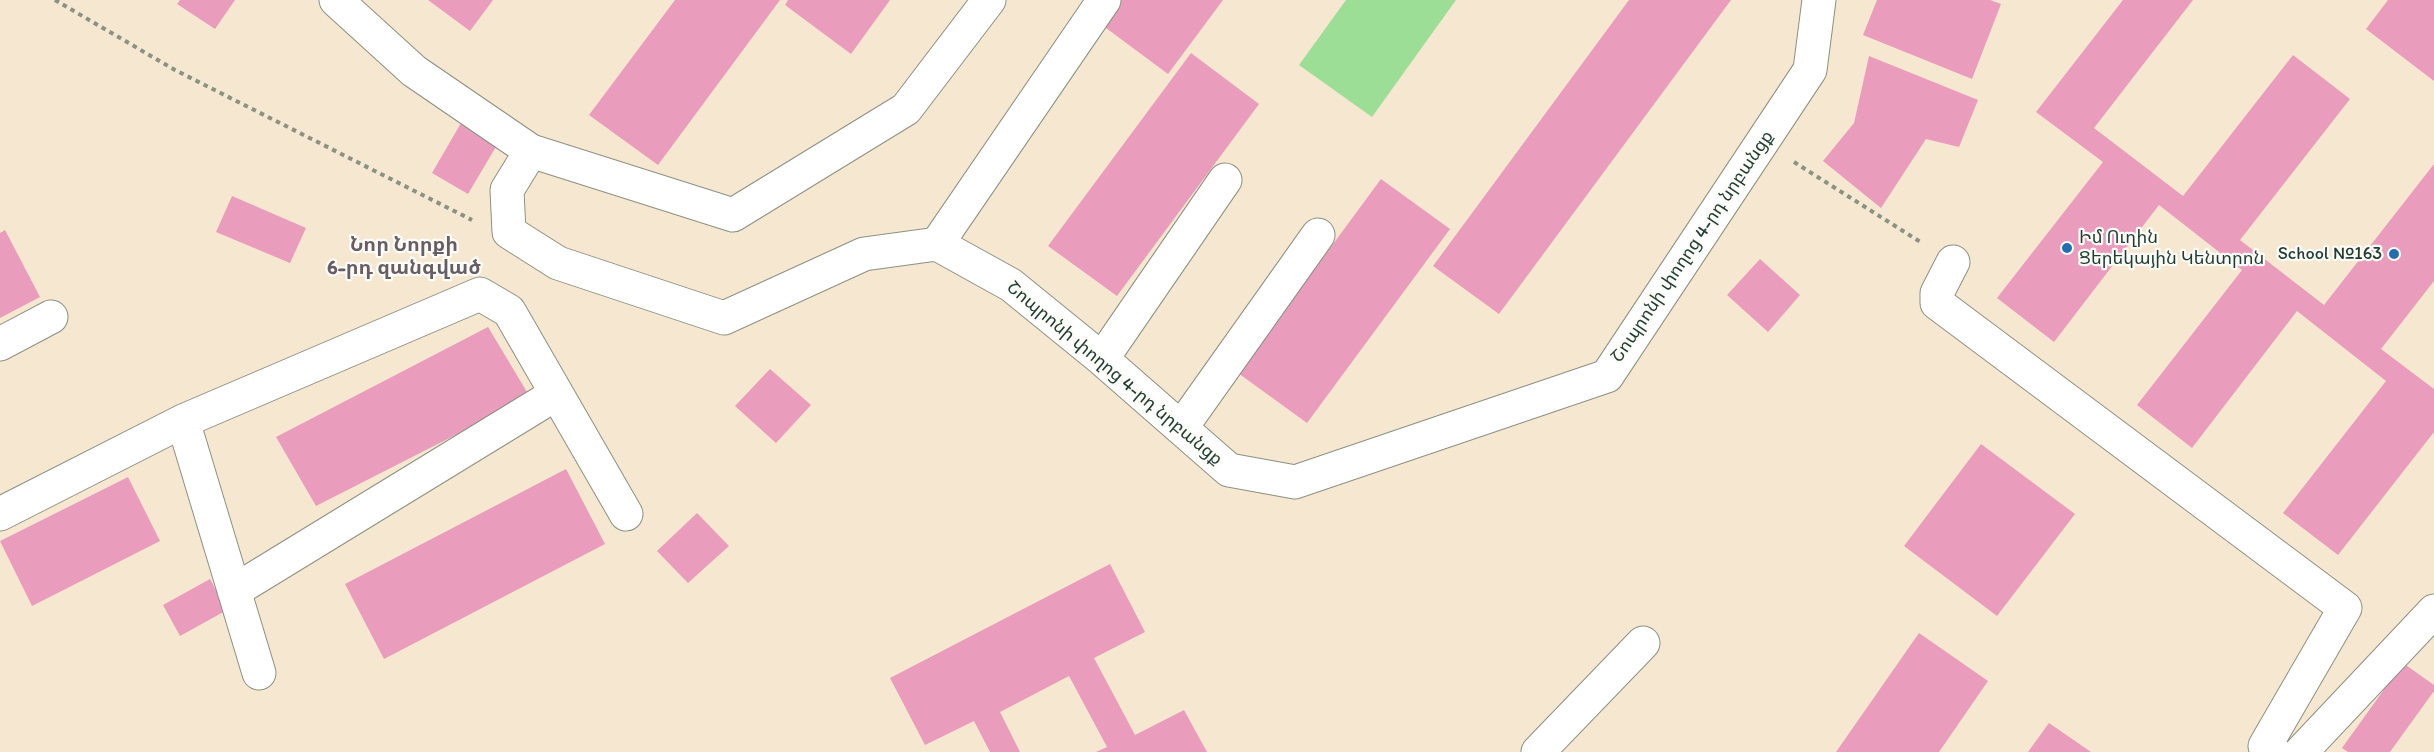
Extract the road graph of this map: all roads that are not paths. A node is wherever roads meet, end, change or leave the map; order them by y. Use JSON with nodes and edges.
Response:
{"nodes":[{"id":1,"x":336,"y":0,"type":"edge"},
{"id":2,"x":989,"y":0,"type":"edge"},
{"id":3,"x":1104,"y":0,"type":"edge"},
{"id":4,"x":1819,"y":0,"type":"edge"},
{"id":5,"x":531,"y":151,"type":"junction"},
{"id":6,"x":1225,"y":180,"type":"dead end"},
{"id":7,"x":1318,"y":235,"type":"dead end"},
{"id":8,"x":936,"y":244,"type":"junction"},
{"id":9,"x":1953,"y":262,"type":"road end"},
{"id":10,"x":51,"y":317,"type":"dead end"},
{"id":11,"x":0,"y":344,"type":"edge"},
{"id":12,"x":1102,"y":359,"type":"junction"},
{"id":13,"x":556,"y":394,"type":"junction"},
{"id":14,"x":183,"y":421,"type":"junction"},
{"id":15,"x":1180,"y":428,"type":"junction"},
{"id":16,"x":0,"y":514,"type":"edge"},
{"id":17,"x":626,"y":514,"type":"dead end"},
{"id":18,"x":234,"y":591,"type":"junction"},
{"id":19,"x":2434,"y":611,"type":"edge"},
{"id":20,"x":1643,"y":643,"type":"dead end"},
{"id":21,"x":259,"y":673,"type":"dead end"},
{"id":22,"x":1538,"y":752,"type":"edge"},
{"id":23,"x":2274,"y":752,"type":"edge"},
{"id":24,"x":2301,"y":752,"type":"edge"}],
"edges":[{"from":1,"to":5,"type":"street"},
{"from":2,"to":5,"type":"street"},
{"from":3,"to":8,"type":"street"},
{"from":4,"to":15,"type":"street","name":"Շոպրոնի փողոց 4-րդ նրբանցք"},
{"from":5,"to":8,"type":"street"},
{"from":6,"to":12,"type":"street"},
{"from":7,"to":15,"type":"street"},
{"from":8,"to":12,"type":"street","name":"Շոպրոնի փողոց 4-րդ նրբանցք"},
{"from":9,"to":23,"type":"street"},
{"from":10,"to":11,"type":"street"},
{"from":12,"to":15,"type":"street","name":"Շոպրոնի փողոց 4-րդ նրբանցք"},
{"from":13,"to":14,"type":"street"},
{"from":13,"to":17,"type":"street"},
{"from":13,"to":18,"type":"street"},
{"from":14,"to":16,"type":"street"},
{"from":14,"to":18,"type":"street"},
{"from":18,"to":21,"type":"street"},
{"from":19,"to":24,"type":"street"},
{"from":20,"to":22,"type":"street"}]}
